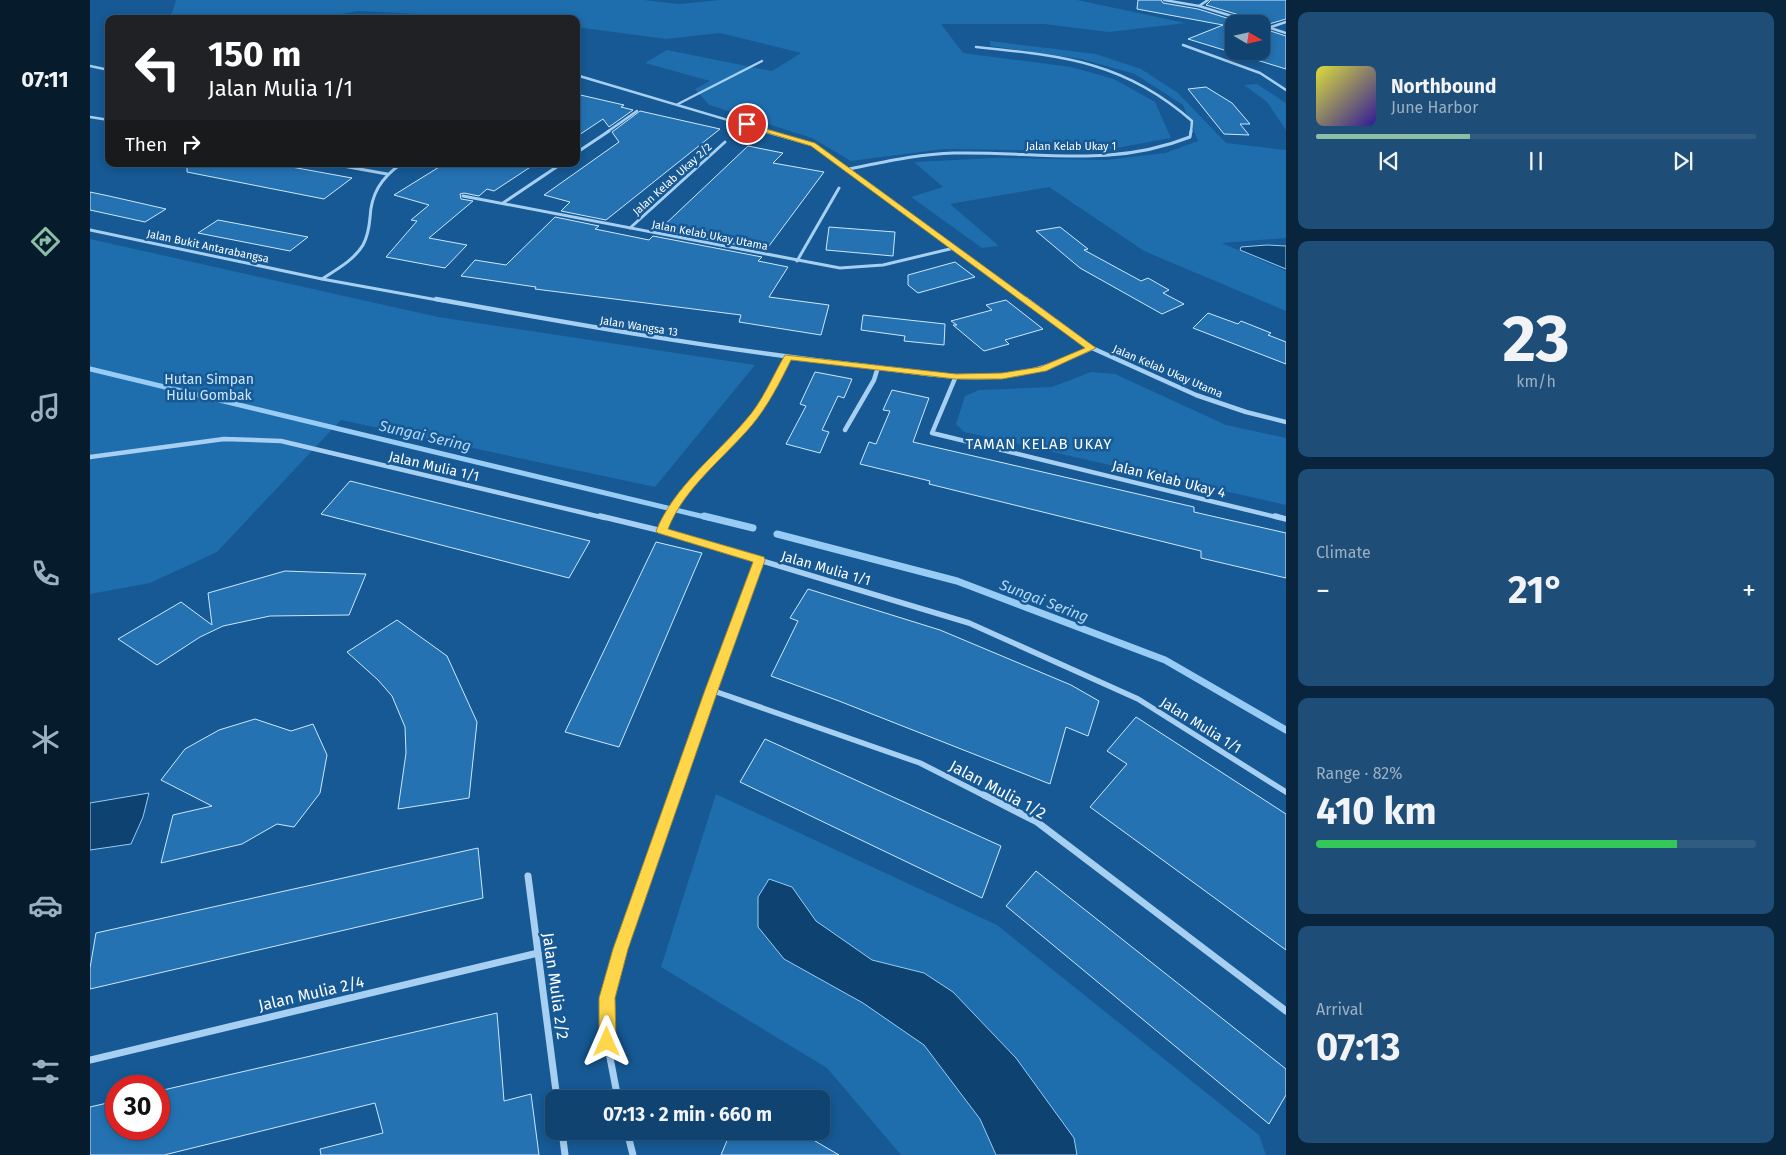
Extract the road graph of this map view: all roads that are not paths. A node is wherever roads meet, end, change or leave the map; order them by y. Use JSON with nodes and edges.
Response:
{"nodes":[{"id":1,"x":1164,"y":0,"type":"edge"},
{"id":2,"x":1208,"y":0,"type":"edge"},
{"id":3,"x":1199,"y":6,"type":"junction"},
{"id":4,"x":1230,"y":15,"type":"edge"},
{"id":5,"x":1286,"y":22,"type":"edge"},
{"id":6,"x":1270,"y":27,"type":"joint"},
{"id":7,"x":1286,"y":33,"type":"edge"},
{"id":8,"x":1183,"y":45,"type":"dead end"},
{"id":9,"x":976,"y":47,"type":"dead end"},
{"id":10,"x":762,"y":61,"type":"dead end"},
{"id":11,"x":90,"y":66,"type":"edge"},
{"id":12,"x":105,"y":69,"type":"edge"},
{"id":13,"x":580,"y":76,"type":"edge"},
{"id":14,"x":1286,"y":90,"type":"edge"},
{"id":15,"x":678,"y":104,"type":"junction"},
{"id":16,"x":637,"y":111,"type":"dead end"},
{"id":17,"x":90,"y":117,"type":"edge"},
{"id":18,"x":105,"y":119,"type":"edge"},
{"id":19,"x":725,"y":142,"type":"dead end"},
{"id":20,"x":580,"y":150,"type":"edge"},
{"id":21,"x":348,"y":167,"type":"edge"},
{"id":22,"x":397,"y":167,"type":"edge"},
{"id":23,"x":557,"y":167,"type":"edge"},
{"id":24,"x":849,"y":168,"type":"junction"},
{"id":25,"x":387,"y":174,"type":"junction"},
{"id":26,"x":839,"y":188,"type":"dead end"},
{"id":27,"x":463,"y":196,"type":"dead end"},
{"id":28,"x":503,"y":204,"type":"junction"},
{"id":29,"x":630,"y":228,"type":"junction"},
{"id":30,"x":90,"y":230,"type":"edge"},
{"id":31,"x":954,"y":248,"type":"junction"},
{"id":32,"x":798,"y":261,"type":"junction"},
{"id":33,"x":322,"y":279,"type":"junction"},
{"id":34,"x":1092,"y":348,"type":"junction"},
{"id":35,"x":788,"y":357,"type":"junction"},
{"id":36,"x":878,"y":367,"type":"junction"},
{"id":37,"x":956,"y":376,"type":"junction"},
{"id":38,"x":1286,"y":422,"type":"edge"},
{"id":39,"x":845,"y":430,"type":"dead end"},
{"id":40,"x":90,"y":457,"type":"edge"},
{"id":41,"x":1286,"y":519,"type":"edge"},
{"id":42,"x":662,"y":531,"type":"junction"},
{"id":43,"x":760,"y":560,"type":"junction"},
{"id":44,"x":711,"y":690,"type":"junction"},
{"id":45,"x":1286,"y":792,"type":"edge"},
{"id":46,"x":528,"y":876,"type":"dead end"},
{"id":47,"x":538,"y":953,"type":"junction"},
{"id":48,"x":1286,"y":1011,"type":"edge"},
{"id":49,"x":90,"y":1060,"type":"edge"},
{"id":50,"x":557,"y":1090,"type":"edge"},
{"id":51,"x":616,"y":1090,"type":"edge"},
{"id":52,"x":563,"y":1140,"type":"edge"},
{"id":53,"x":629,"y":1140,"type":"edge"},
{"id":54,"x":565,"y":1155,"type":"edge"},
{"id":55,"x":633,"y":1155,"type":"edge"}],
"edges":[{"from":1,"to":3,"type":"street"},
{"from":2,"to":3,"type":"street"},
{"from":3,"to":4,"type":"street"},
{"from":5,"to":6,"type":"street"},
{"from":6,"to":7,"type":"street"},
{"from":8,"to":14,"type":"street"},
{"from":9,"to":24,"type":"street","name":"Jalan Kelab Ukay 1"},
{"from":10,"to":15,"type":"street"},
{"from":11,"to":12,"type":"street"},
{"from":13,"to":15,"type":"street","name":"Jalan Kelab Ukay Utama"},
{"from":15,"to":24,"type":"street","name":"Jalan Kelab Ukay Utama"},
{"from":16,"to":20,"type":"street"},
{"from":17,"to":18,"type":"street"},
{"from":19,"to":29,"type":"street","name":"Jalan Kelab Ukay 2/2"},
{"from":21,"to":25,"type":"street"},
{"from":22,"to":25,"type":"street"},
{"from":23,"to":28,"type":"street"},
{"from":24,"to":31,"type":"street","name":"Jalan Kelab Ukay Utama"},
{"from":25,"to":33,"type":"street"},
{"from":26,"to":32,"type":"street"},
{"from":27,"to":28,"type":"street","name":"Jalan Kelab Ukay Utama"},
{"from":28,"to":29,"type":"street","name":"Jalan Kelab Ukay Utama"},
{"from":29,"to":32,"type":"street","name":"Jalan Kelab Ukay Utama"},
{"from":30,"to":33,"type":"street","name":"Jalan Bukit Antarabangsa"},
{"from":31,"to":32,"type":"street","name":"Jalan Kelab Ukay Utama"},
{"from":31,"to":34,"type":"street","name":"Jalan Kelab Ukay Utama"},
{"from":33,"to":35,"type":"street","name":"Jalan Wangsa 13"},
{"from":34,"to":37,"type":"street","name":"Jalan Wangsa 13"},
{"from":34,"to":38,"type":"street","name":"Jalan Kelab Ukay Utama"},
{"from":35,"to":36,"type":"street","name":"Jalan Wangsa 13"},
{"from":35,"to":42,"type":"street"},
{"from":36,"to":37,"type":"street","name":"Jalan Wangsa 13"},
{"from":36,"to":39,"type":"street"},
{"from":37,"to":41,"type":"street","name":"Jalan Kelab Ukay 4"},
{"from":40,"to":42,"type":"street","name":"Jalan Mulia 1/1"},
{"from":42,"to":43,"type":"street","name":"Jalan Mulia 1/1"},
{"from":43,"to":44,"type":"street"},
{"from":43,"to":45,"type":"street","name":"Jalan Mulia 1/1"},
{"from":44,"to":48,"type":"street","name":"Jalan Mulia 1/2"},
{"from":44,"to":51,"type":"street"},
{"from":46,"to":47,"type":"street","name":"Jalan Mulia 2/2"},
{"from":47,"to":49,"type":"street","name":"Jalan Mulia 2/4"},
{"from":47,"to":50,"type":"street","name":"Jalan Mulia 2/2"},
{"from":52,"to":54,"type":"street"},
{"from":53,"to":55,"type":"street"}]}
